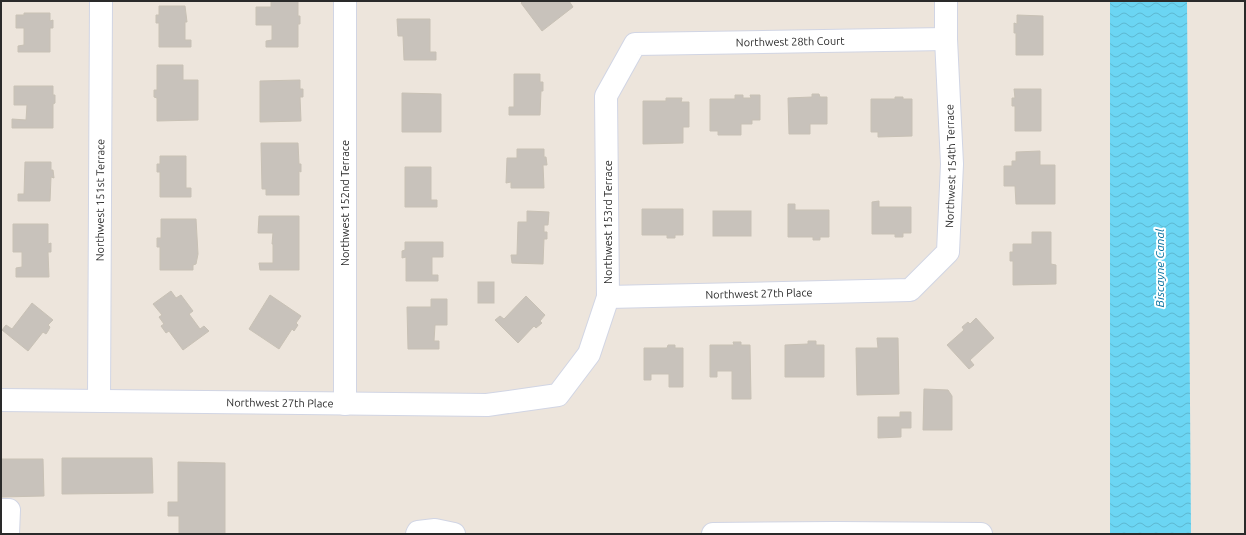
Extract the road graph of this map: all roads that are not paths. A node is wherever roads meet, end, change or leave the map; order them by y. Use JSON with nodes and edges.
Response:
{"nodes":[{"id":1,"x":101,"y":1,"type":"edge"},
{"id":2,"x":345,"y":1,"type":"edge"},
{"id":3,"x":946,"y":1,"type":"edge"},
{"id":4,"x":946,"y":39,"type":"junction"},
{"id":5,"x":635,"y":44,"type":"joint"},
{"id":6,"x":910,"y":290,"type":"joint"},
{"id":7,"x":608,"y":297,"type":"junction"},
{"id":8,"x":558,"y":395,"type":"joint"},
{"id":9,"x":1,"y":400,"type":"edge"},
{"id":10,"x":99,"y":400,"type":"junction"},
{"id":11,"x":345,"y":404,"type":"junction"},
{"id":12,"x":1,"y":510,"type":"edge"},
{"id":13,"x":835,"y":533,"type":"edge"},
{"id":14,"x":8,"y":534,"type":"edge"},
{"id":15,"x":417,"y":534,"type":"edge"},
{"id":16,"x":454,"y":534,"type":"edge"},
{"id":17,"x":713,"y":534,"type":"edge"},
{"id":18,"x":981,"y":534,"type":"edge"}],
"edges":[{"from":1,"to":10,"type":"street","name":"Northwest 151st Terrace"},
{"from":2,"to":11,"type":"street","name":"Northwest 152nd Terrace"},
{"from":3,"to":4,"type":"street","name":"Northwest 154th Terrace"},
{"from":4,"to":5,"type":"street","name":"Northwest 28th Court"},
{"from":4,"to":6,"type":"street","name":"Northwest 154th Terrace"},
{"from":5,"to":7,"type":"street","name":"Northwest 153rd Terrace"},
{"from":6,"to":7,"type":"street","name":"Northwest 27th Place"},
{"from":7,"to":8,"type":"street","name":"Northwest 153rd Terrace"},
{"from":8,"to":11,"type":"street","name":"Northwest 27th Place"},
{"from":9,"to":10,"type":"street","name":"Northwest 27th Place"},
{"from":10,"to":11,"type":"street","name":"Northwest 27th Place"},
{"from":12,"to":14,"type":"street"},
{"from":13,"to":17,"type":"street"},
{"from":13,"to":18,"type":"street"},
{"from":15,"to":16,"type":"street"}]}
